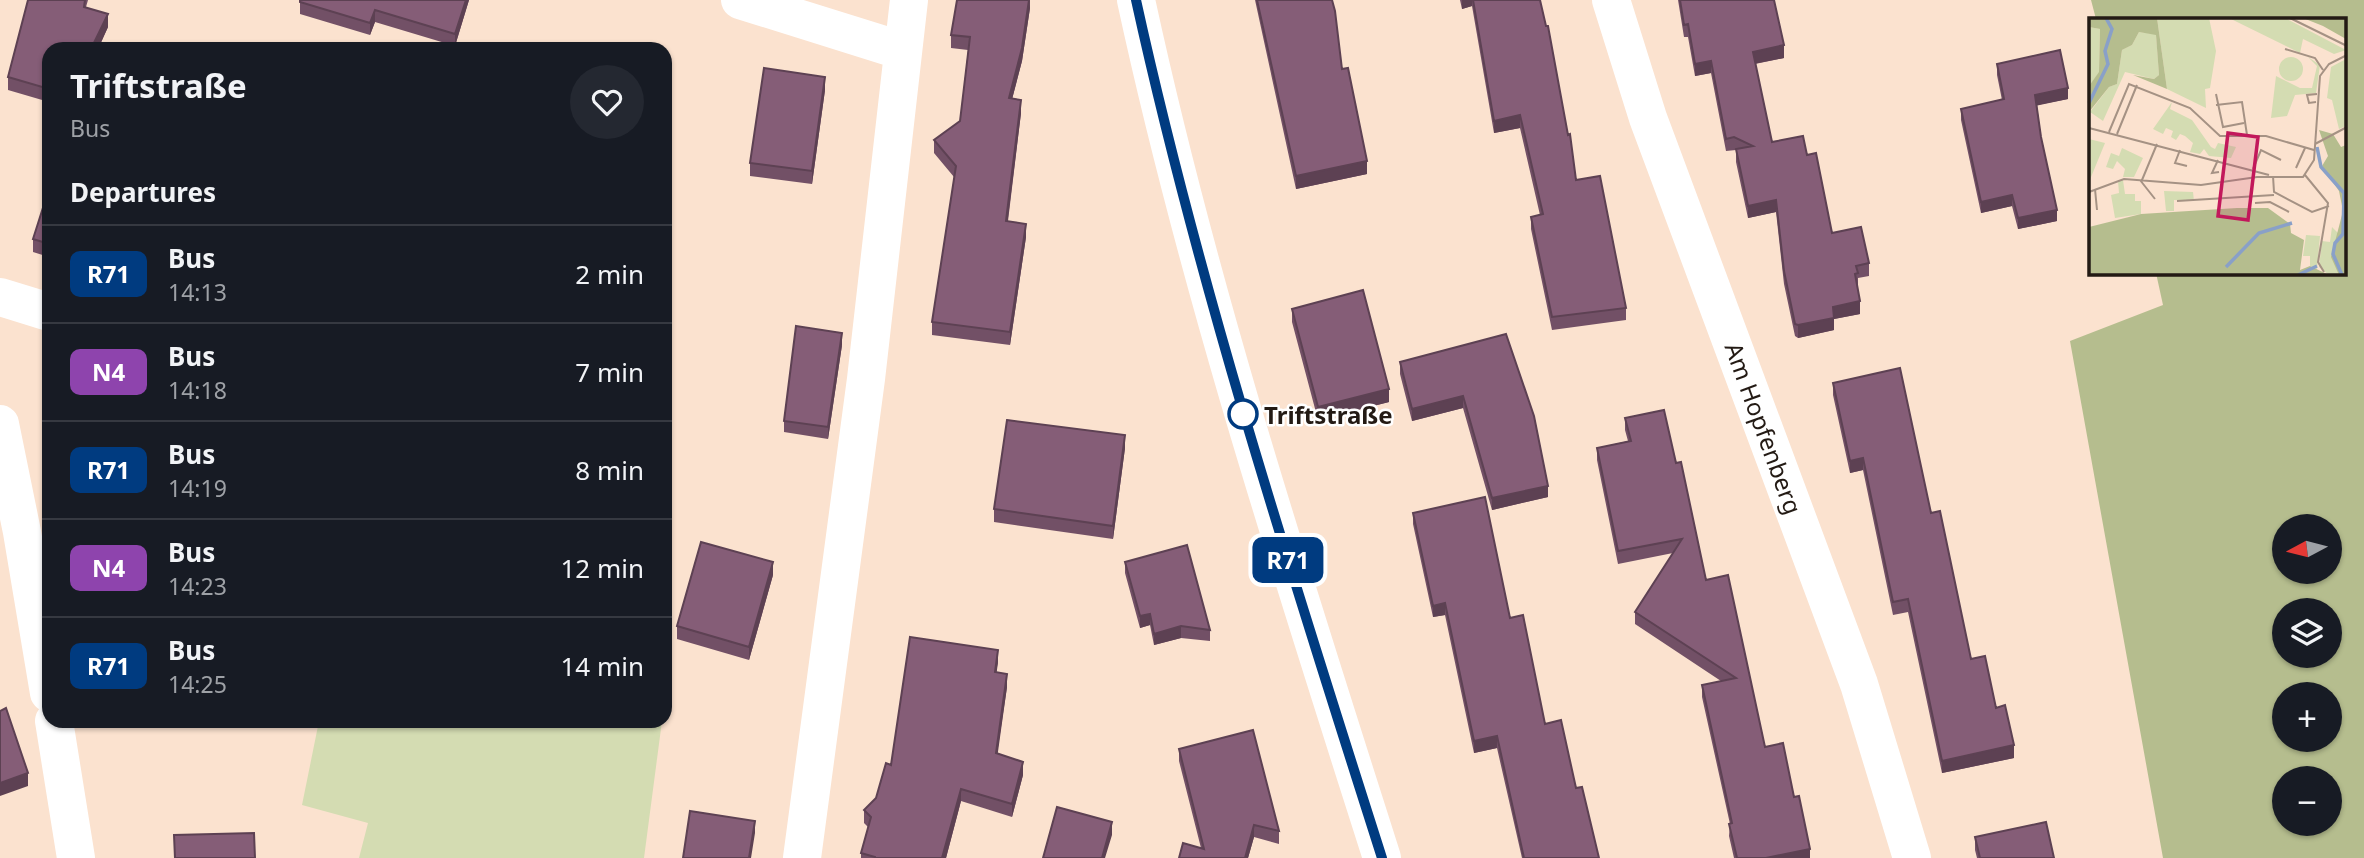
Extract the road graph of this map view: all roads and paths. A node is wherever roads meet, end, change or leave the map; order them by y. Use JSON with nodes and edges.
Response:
{"nodes":[{"id":1,"x":740,"y":0,"type":"edge"},
{"id":2,"x":909,"y":0,"type":"edge"},
{"id":3,"x":1136,"y":0,"type":"edge"},
{"id":4,"x":1611,"y":0,"type":"edge"},
{"id":5,"x":903,"y":51,"type":"junction"},
{"id":6,"x":0,"y":298,"type":"edge"},
{"id":7,"x":42,"y":310,"type":"edge"},
{"id":8,"x":0,"y":424,"type":"edge"},
{"id":9,"x":42,"y":651,"type":"edge"},
{"id":10,"x":55,"y":728,"type":"edge"},
{"id":11,"x":76,"y":858,"type":"edge"},
{"id":12,"x":802,"y":858,"type":"edge"},
{"id":13,"x":1382,"y":858,"type":"edge"},
{"id":14,"x":1912,"y":858,"type":"edge"}],
"edges":[{"from":1,"to":5,"type":"street"},
{"from":2,"to":5,"type":"street"},
{"from":3,"to":13,"type":"street"},
{"from":4,"to":14,"type":"street","name":"Am Hopfenberg"},
{"from":5,"to":12,"type":"street"},
{"from":6,"to":7,"type":"street"},
{"from":8,"to":9,"type":"street"},
{"from":10,"to":11,"type":"street"}]}
